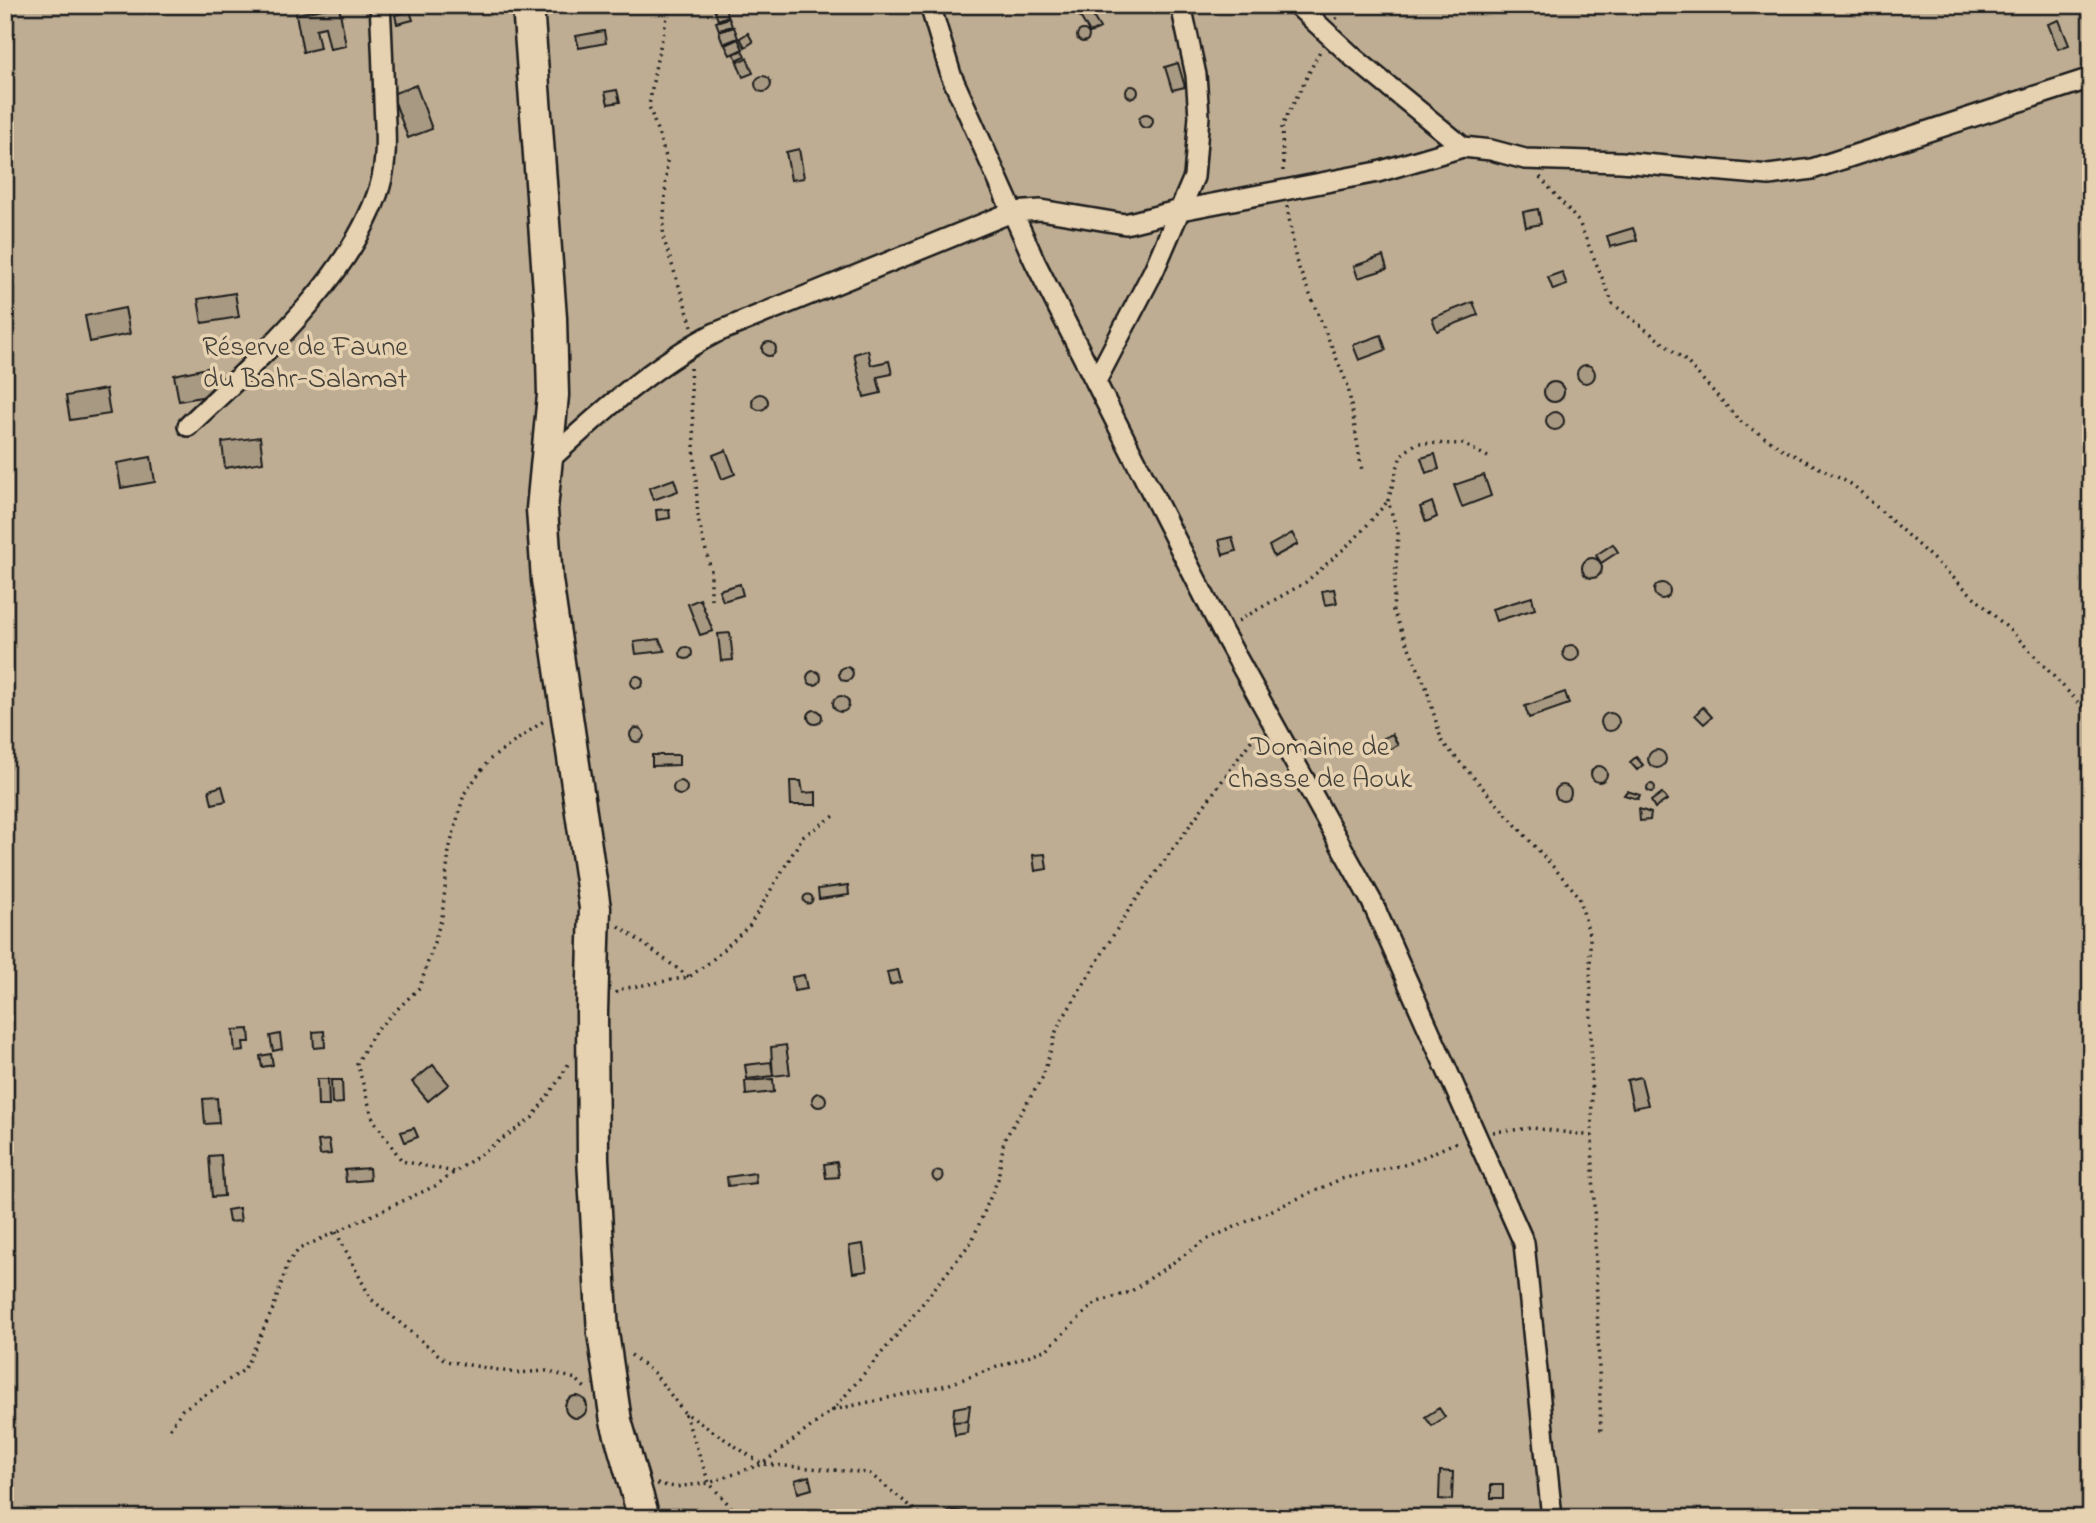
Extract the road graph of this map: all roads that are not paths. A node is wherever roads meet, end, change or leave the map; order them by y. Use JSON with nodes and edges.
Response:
{"nodes":[{"id":1,"x":380,"y":5,"type":"edge"},
{"id":2,"x":528,"y":5,"type":"edge"},
{"id":3,"x":930,"y":5,"type":"edge"},
{"id":4,"x":1181,"y":5,"type":"edge"},
{"id":5,"x":1297,"y":5,"type":"edge"},
{"id":6,"x":2091,"y":78,"type":"edge"},
{"id":7,"x":1463,"y":147,"type":"junction"},
{"id":8,"x":1181,"y":210,"type":"junction"},
{"id":9,"x":1012,"y":212,"type":"junction"},
{"id":10,"x":1096,"y":381,"type":"junction"},
{"id":11,"x":188,"y":426,"type":"dead end"},
{"id":12,"x":546,"y":463,"type":"junction"},
{"id":13,"x":644,"y":1518,"type":"edge"},
{"id":14,"x":1552,"y":1518,"type":"edge"}],
"edges":[{"from":1,"to":11,"type":"street"},
{"from":2,"to":12,"type":"main road"},
{"from":3,"to":9,"type":"street"},
{"from":4,"to":8,"type":"street"},
{"from":5,"to":7,"type":"street"},
{"from":6,"to":7,"type":"street"},
{"from":7,"to":8,"type":"street"},
{"from":8,"to":9,"type":"street"},
{"from":8,"to":10,"type":"street"},
{"from":9,"to":10,"type":"street"},
{"from":9,"to":12,"type":"street"},
{"from":10,"to":14,"type":"street"},
{"from":12,"to":13,"type":"main road"}]}
